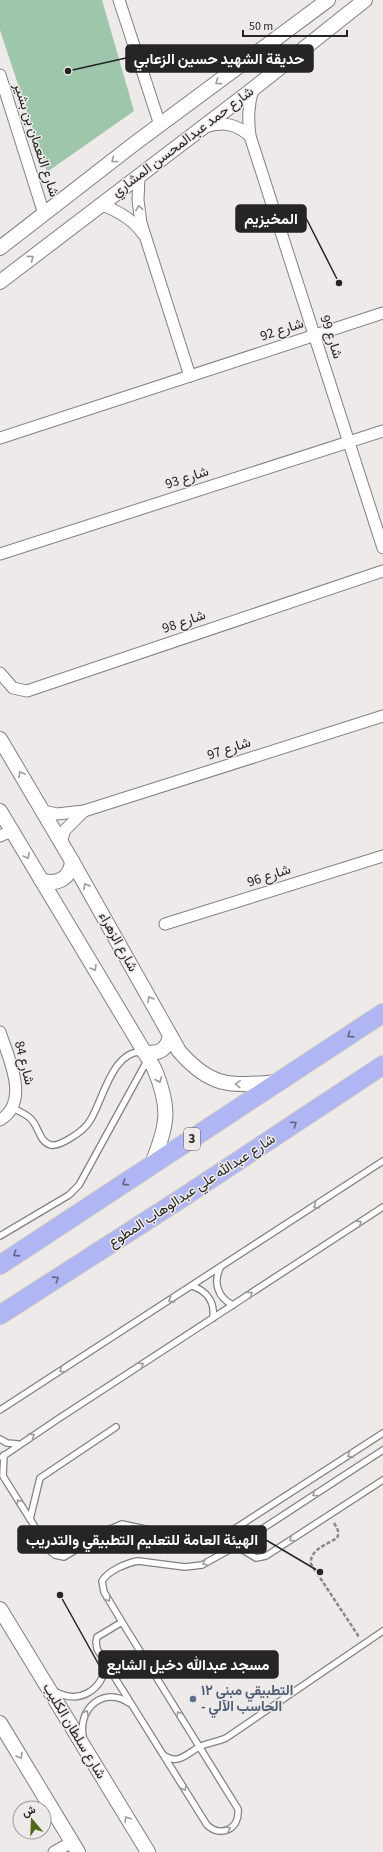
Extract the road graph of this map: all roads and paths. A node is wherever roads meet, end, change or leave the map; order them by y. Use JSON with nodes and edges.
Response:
{"nodes":[{"id":1,"x":119,"y":0,"type":"edge"},
{"id":2,"x":328,"y":0,"type":"edge"},
{"id":3,"x":331,"y":0,"type":"edge"},
{"id":4,"x":364,"y":0,"type":"edge"},
{"id":5,"x":350,"y":11,"type":"junction"},
{"id":6,"x":302,"y":20,"type":"junction"},
{"id":7,"x":316,"y":38,"type":"junction"},
{"id":8,"x":1,"y":79,"type":"edge"},
{"id":9,"x":253,"y":90,"type":"junction"},
{"id":10,"x":160,"y":125,"type":"junction"},
{"id":11,"x":202,"y":128,"type":"junction"},
{"id":12,"x":250,"y":136,"type":"junction"},
{"id":13,"x":138,"y":177,"type":"junction"},
{"id":14,"x":102,"y":205,"type":"junction"},
{"id":15,"x":44,"y":214,"type":"junction"},
{"id":16,"x":146,"y":239,"type":"junction"},
{"id":17,"x":0,"y":248,"type":"edge"},
{"id":18,"x":0,"y":268,"type":"edge"},
{"id":19,"x":16,"y":269,"type":"junction"},
{"id":20,"x":0,"y":282,"type":"edge"},
{"id":21,"x":383,"y":313,"type":"edge"},
{"id":22,"x":314,"y":335,"type":"junction"},
{"id":23,"x":190,"y":376,"type":"junction"},
{"id":24,"x":383,"y":431,"type":"edge"},
{"id":25,"x":0,"y":438,"type":"edge"},
{"id":26,"x":349,"y":442,"type":"junction"},
{"id":27,"x":383,"y":548,"type":"edge"},
{"id":28,"x":0,"y":554,"type":"edge"},
{"id":29,"x":383,"y":571,"type":"edge"},
{"id":30,"x":0,"y":674,"type":"edge"},
{"id":31,"x":383,"y":716,"type":"edge"},
{"id":32,"x":0,"y":739,"type":"edge"},
{"id":33,"x":0,"y":811,"type":"edge"},
{"id":34,"x":43,"y":811,"type":"junction"},
{"id":35,"x":84,"y":811,"type":"junction"},
{"id":36,"x":6,"y":834,"type":"edge"},
{"id":37,"x":61,"y":842,"type":"junction"},
{"id":38,"x":383,"y":856,"type":"edge"},
{"id":39,"x":72,"y":861,"type":"junction"},
{"id":40,"x":42,"y":880,"type":"junction"},
{"id":41,"x":165,"y":924,"type":"dead end"},
{"id":42,"x":383,"y":1013,"type":"edge"},
{"id":43,"x":0,"y":1032,"type":"edge"},
{"id":44,"x":170,"y":1035,"type":"junction"},
{"id":45,"x":146,"y":1056,"type":"junction"},
{"id":46,"x":383,"y":1065,"type":"edge"},
{"id":47,"x":277,"y":1082,"type":"junction"},
{"id":48,"x":13,"y":1108,"type":"junction"},
{"id":49,"x":0,"y":1120,"type":"edge"},
{"id":50,"x":383,"y":1161,"type":"edge"},
{"id":51,"x":151,"y":1167,"type":"junction"},
{"id":52,"x":383,"y":1207,"type":"edge"},
{"id":53,"x":0,"y":1236,"type":"edge"},
{"id":54,"x":0,"y":1265,"type":"edge"},
{"id":55,"x":220,"y":1268,"type":"junction"},
{"id":56,"x":192,"y":1286,"type":"junction"},
{"id":57,"x":233,"y":1305,"type":"junction"},
{"id":58,"x":0,"y":1315,"type":"edge"},
{"id":59,"x":213,"y":1318,"type":"junction"},
{"id":60,"x":0,"y":1410,"type":"edge"},
{"id":61,"x":116,"y":1427,"type":"dead end"},
{"id":62,"x":383,"y":1433,"type":"edge"},
{"id":63,"x":0,"y":1439,"type":"edge"},
{"id":64,"x":20,"y":1444,"type":"junction"},
{"id":65,"x":383,"y":1450,"type":"edge"},
{"id":66,"x":2,"y":1457,"type":"edge"},
{"id":67,"x":383,"y":1480,"type":"edge"},
{"id":68,"x":329,"y":1515,"type":"junction"},
{"id":69,"x":30,"y":1519,"type":"junction"},
{"id":70,"x":236,"y":1546,"type":"junction"},
{"id":71,"x":0,"y":1609,"type":"edge"},
{"id":72,"x":122,"y":1622,"type":"junction"},
{"id":73,"x":0,"y":1626,"type":"edge"},
{"id":74,"x":383,"y":1631,"type":"edge"},
{"id":75,"x":364,"y":1644,"type":"junction"},
{"id":76,"x":106,"y":1664,"type":"junction"},
{"id":77,"x":48,"y":1686,"type":"junction"},
{"id":78,"x":131,"y":1704,"type":"junction"},
{"id":79,"x":0,"y":1723,"type":"edge"},
{"id":80,"x":200,"y":1747,"type":"junction"},
{"id":81,"x":86,"y":1750,"type":"junction"},
{"id":82,"x":164,"y":1754,"type":"junction"},
{"id":83,"x":75,"y":1847,"type":"edge"},
{"id":84,"x":54,"y":1852,"type":"edge"},
{"id":85,"x":148,"y":1852,"type":"edge"}],
"edges":[{"from":1,"to":10,"type":"street"},
{"from":2,"to":6,"type":"street","name":"شارع حمد عبدالمحسن المشاري"},
{"from":3,"to":5,"type":"street"},
{"from":4,"to":5,"type":"street","name":"شارع حمد عبدالمحسن المشاري"},
{"from":5,"to":7,"type":"street","name":"شارع حمد عبدالمحسن المشاري"},
{"from":6,"to":7,"type":"street"},
{"from":6,"to":10,"type":"street","name":"شارع حمد عبدالمحسن المشاري","one_way":true},
{"from":7,"to":9,"type":"street","name":"شارع حمد عبدالمحسن المشاري"},
{"from":8,"to":15,"type":"street","name":"شارع النعمان بن بشير"},
{"from":9,"to":11,"type":"street","name":"شارع حمد عبدالمحسن المشاري"},
{"from":9,"to":12,"type":"street","name":"شارع 99"},
{"from":10,"to":15,"type":"street","name":"شارع حمد عبدالمحسن المشاري","one_way":true},
{"from":11,"to":12,"type":"street"},
{"from":11,"to":13,"type":"street","name":"شارع حمد عبدالمحسن المشاري"},
{"from":12,"to":22,"type":"street","name":"شارع 99"},
{"from":13,"to":14,"type":"street","name":"شارع حمد عبدالمحسن المشاري"},
{"from":16,"to":13,"type":"street","one_way":true},
{"from":14,"to":16,"type":"street"},
{"from":19,"to":14,"type":"street","name":"شارع حمد عبدالمحسن المشاري","one_way":true},
{"from":15,"to":17,"type":"street","name":"شارع حمد عبدالمحسن المشاري"},
{"from":16,"to":23,"type":"street"},
{"from":18,"to":19,"type":"street"},
{"from":19,"to":20,"type":"street","name":"شارع حمد عبدالمحسن المشاري"},
{"from":21,"to":22,"type":"street","name":"شارع 92"},
{"from":22,"to":23,"type":"street","name":"شارع 92"},
{"from":22,"to":26,"type":"street","name":"شارع 99"},
{"from":23,"to":25,"type":"street","name":"شارع 92"},
{"from":24,"to":26,"type":"street","name":"شارع 93"},
{"from":26,"to":27,"type":"street","name":"شارع 99"},
{"from":26,"to":28,"type":"street","name":"شارع 93"},
{"from":29,"to":30,"type":"street","name":"شارع 98"},
{"from":31,"to":35,"type":"street","name":"شارع 97"},
{"from":34,"to":32,"type":"street","name":"شارع الزهراء","one_way":true},
{"from":33,"to":36,"type":"street"},
{"from":34,"to":35,"type":"street","name":"شارع 97"},
{"from":34,"to":37,"type":"street","name":"شارع الزهراء"},
{"from":35,"to":37,"type":"street","name":"شارع 97"},
{"from":36,"to":40,"type":"street","one_way":true},
{"from":37,"to":39,"type":"street","name":"شارع الزهراء"},
{"from":38,"to":41,"type":"street","name":"شارع 96"},
{"from":39,"to":40,"type":"street"},
{"from":44,"to":39,"type":"street","name":"شارع الزهراء","one_way":true},
{"from":40,"to":45,"type":"street","one_way":true},
{"from":42,"to":47,"type":"main road","number":"3","one_way":true},
{"from":43,"to":48,"type":"street","name":"شارع 84"},
{"from":44,"to":45,"type":"street"},
{"from":47,"to":44,"type":"street","name":"شارع الزهراء","one_way":true},
{"from":45,"to":48,"type":"lane"},
{"from":45,"to":51,"type":"street","one_way":true},
{"from":45,"to":53,"type":"lane"},
{"from":58,"to":46,"type":"main road","name":"شارع عبدالله علي عبدالوهاب المطوع","one_way":true},
{"from":47,"to":51,"type":"main road","number":"3"},
{"from":48,"to":49,"type":"street"},
{"from":50,"to":55,"type":"lane","one_way":true},
{"from":51,"to":54,"type":"main road","number":"3","one_way":true},
{"from":57,"to":52,"type":"lane","one_way":true},
{"from":55,"to":56,"type":"lane"},
{"from":55,"to":57,"type":"lane"},
{"from":56,"to":59,"type":"lane"},
{"from":56,"to":60,"type":"lane","one_way":true},
{"from":57,"to":59,"type":"lane"},
{"from":64,"to":59,"type":"lane","one_way":true},
{"from":61,"to":69,"type":"lane"},
{"from":62,"to":69,"type":"lane","one_way":true},
{"from":63,"to":64,"type":"lane"},
{"from":64,"to":66,"type":"lane"},
{"from":65,"to":70,"type":"lane","one_way":true},
{"from":69,"to":66,"type":"lane","one_way":true},
{"from":67,"to":68,"type":"lane"},
{"from":68,"to":70,"type":"lane","one_way":true},
{"from":68,"to":75,"type":"path"},
{"from":70,"to":72,"type":"lane","one_way":true},
{"from":71,"to":77,"type":"street","name":"شارع سلطان الكليب"},
{"from":72,"to":76,"type":"lane"},
{"from":80,"to":72,"type":"lane","one_way":true},
{"from":73,"to":77,"type":"street"},
{"from":74,"to":75,"type":"lane"},
{"from":75,"to":80,"type":"lane"},
{"from":76,"to":77,"type":"lane"},
{"from":76,"to":78,"type":"lane"},
{"from":77,"to":81,"type":"street","name":"شارع سلطان الكليب"},
{"from":81,"to":78,"type":"lane","one_way":true},
{"from":78,"to":82,"type":"lane"},
{"from":79,"to":83,"type":"street","one_way":true},
{"from":80,"to":82,"type":"lane"},
{"from":82,"to":80,"type":"lane","one_way":true},
{"from":85,"to":81,"type":"street","name":"شارع سلطان الكليب","one_way":true},
{"from":83,"to":84,"type":"street"}]}
